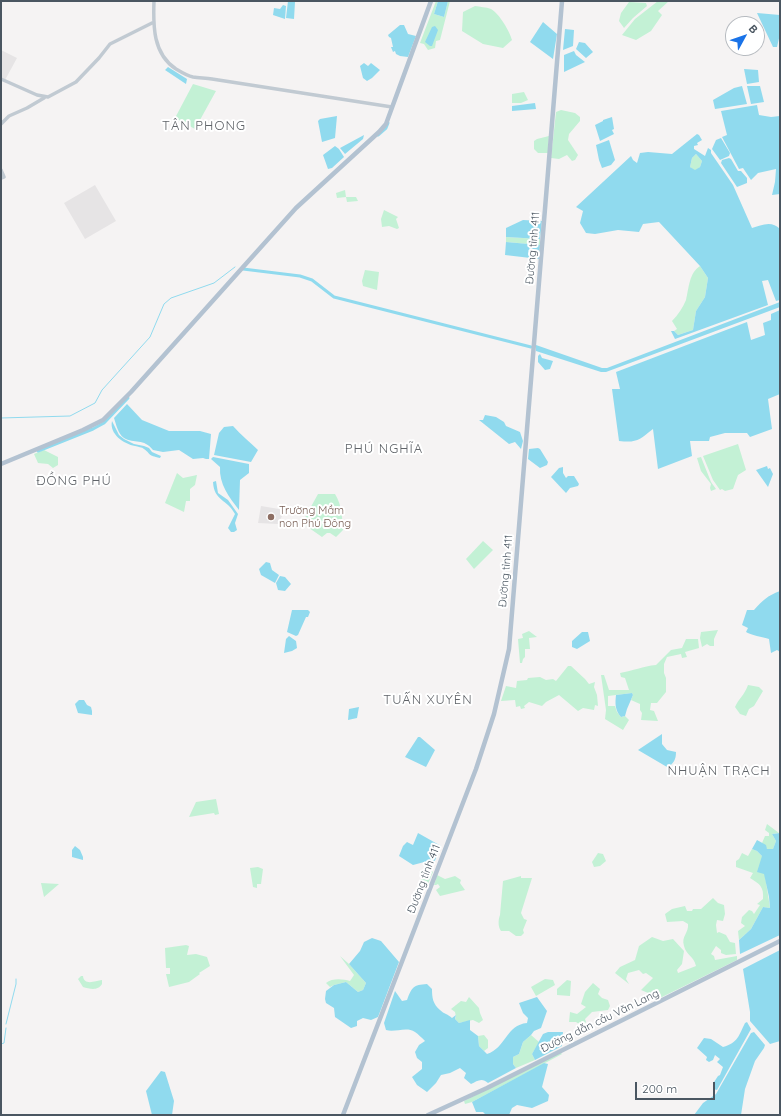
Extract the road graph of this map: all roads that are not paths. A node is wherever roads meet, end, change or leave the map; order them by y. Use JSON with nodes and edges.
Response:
{"nodes":[{"id":1,"x":154,"y":1,"type":"edge"},
{"id":2,"x":431,"y":1,"type":"edge"},
{"id":3,"x":562,"y":1,"type":"edge"},
{"id":4,"x":154,"y":22,"type":"junction"},
{"id":5,"x":1,"y":79,"type":"edge"},
{"id":6,"x":45,"y":97,"type":"junction"},
{"id":7,"x":392,"y":107,"type":"junction"},
{"id":8,"x":1,"y":124,"type":"edge"},
{"id":9,"x":1,"y":170,"type":"edge"},
{"id":10,"x":1,"y":178,"type":"edge"},
{"id":11,"x":1,"y":464,"type":"edge"},
{"id":12,"x":780,"y":941,"type":"edge"},
{"id":13,"x":344,"y":1115,"type":"edge"},
{"id":14,"x":428,"y":1115,"type":"edge"}],
"edges":[{"from":1,"to":4,"type":"street"},
{"from":2,"to":7,"type":"main road"},
{"from":3,"to":13,"type":"main road","name":"Đường tỉnh 411"},
{"from":4,"to":6,"type":"street"},
{"from":4,"to":7,"type":"street"},
{"from":5,"to":6,"type":"street"},
{"from":6,"to":8,"type":"street"},
{"from":7,"to":11,"type":"main road"},
{"from":9,"to":10,"type":"street"},
{"from":12,"to":14,"type":"main road","name":"Đường dẫn cầu Văn Lang"}]}
